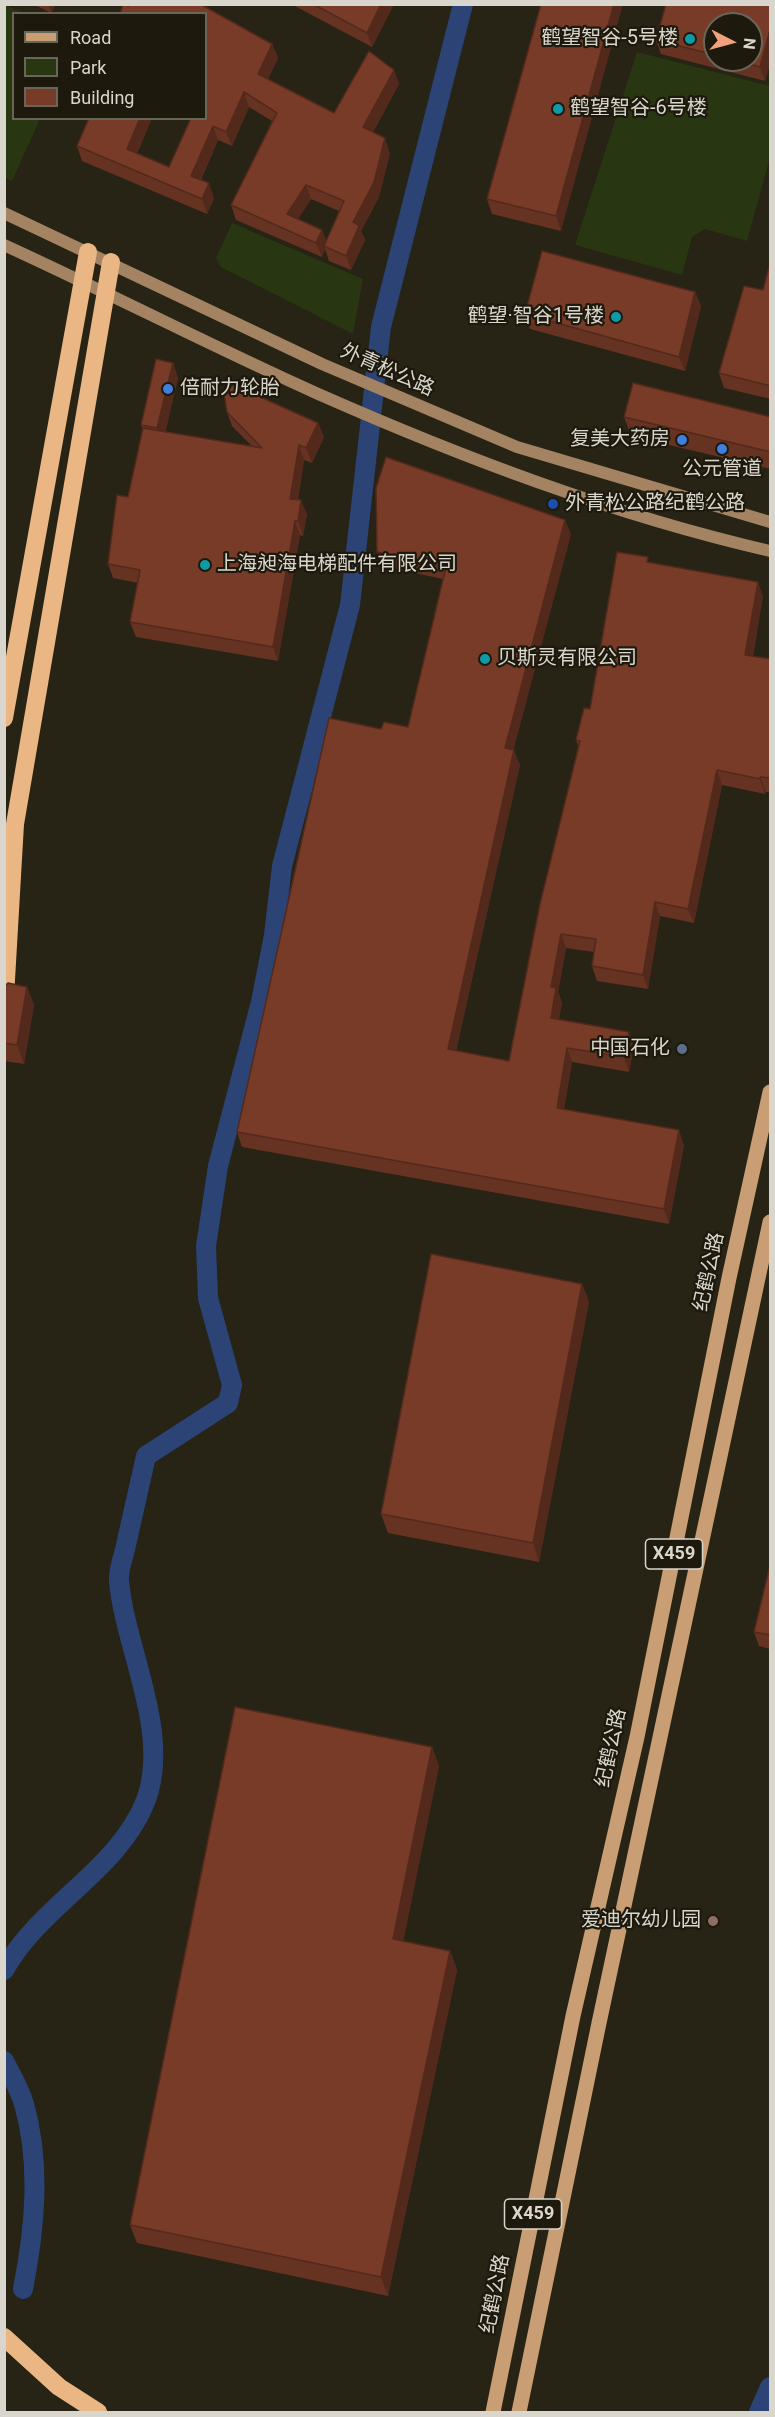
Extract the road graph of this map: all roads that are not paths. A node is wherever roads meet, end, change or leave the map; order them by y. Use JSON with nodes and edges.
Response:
{"nodes":[{"id":1,"x":4,"y":213,"type":"edge"},
{"id":2,"x":4,"y":245,"type":"edge"},
{"id":3,"x":88,"y":252,"type":"junction"},
{"id":4,"x":111,"y":262,"type":"junction"},
{"id":5,"x":83,"y":281,"type":"junction"},
{"id":6,"x":106,"y":292,"type":"junction"},
{"id":7,"x":771,"y":522,"type":"edge"},
{"id":8,"x":771,"y":551,"type":"edge"},
{"id":9,"x":4,"y":718,"type":"edge"},
{"id":10,"x":5,"y":997,"type":"edge"},
{"id":11,"x":771,"y":1092,"type":"edge"},
{"id":12,"x":771,"y":1222,"type":"edge"},
{"id":13,"x":4,"y":2337,"type":"edge"},
{"id":14,"x":98,"y":2412,"type":"edge"},
{"id":15,"x":493,"y":2412,"type":"edge"},
{"id":16,"x":519,"y":2412,"type":"edge"}],
"edges":[{"from":1,"to":3,"type":"main road","name":"外青松公路"},
{"from":2,"to":5,"type":"main road"},
{"from":3,"to":4,"type":"main road","name":"外青松公路"},
{"from":3,"to":5,"type":"highway"},
{"from":4,"to":6,"type":"highway"},
{"from":4,"to":7,"type":"main road","name":"外青松公路"},
{"from":5,"to":6,"type":"main road"},
{"from":5,"to":9,"type":"highway"},
{"from":6,"to":8,"type":"main road"},
{"from":6,"to":10,"type":"highway"},
{"from":11,"to":15,"type":"main road","name":"纪鹤公路","number":"X459"},
{"from":12,"to":16,"type":"main road","number":"X459"},
{"from":13,"to":14,"type":"highway"}]}
